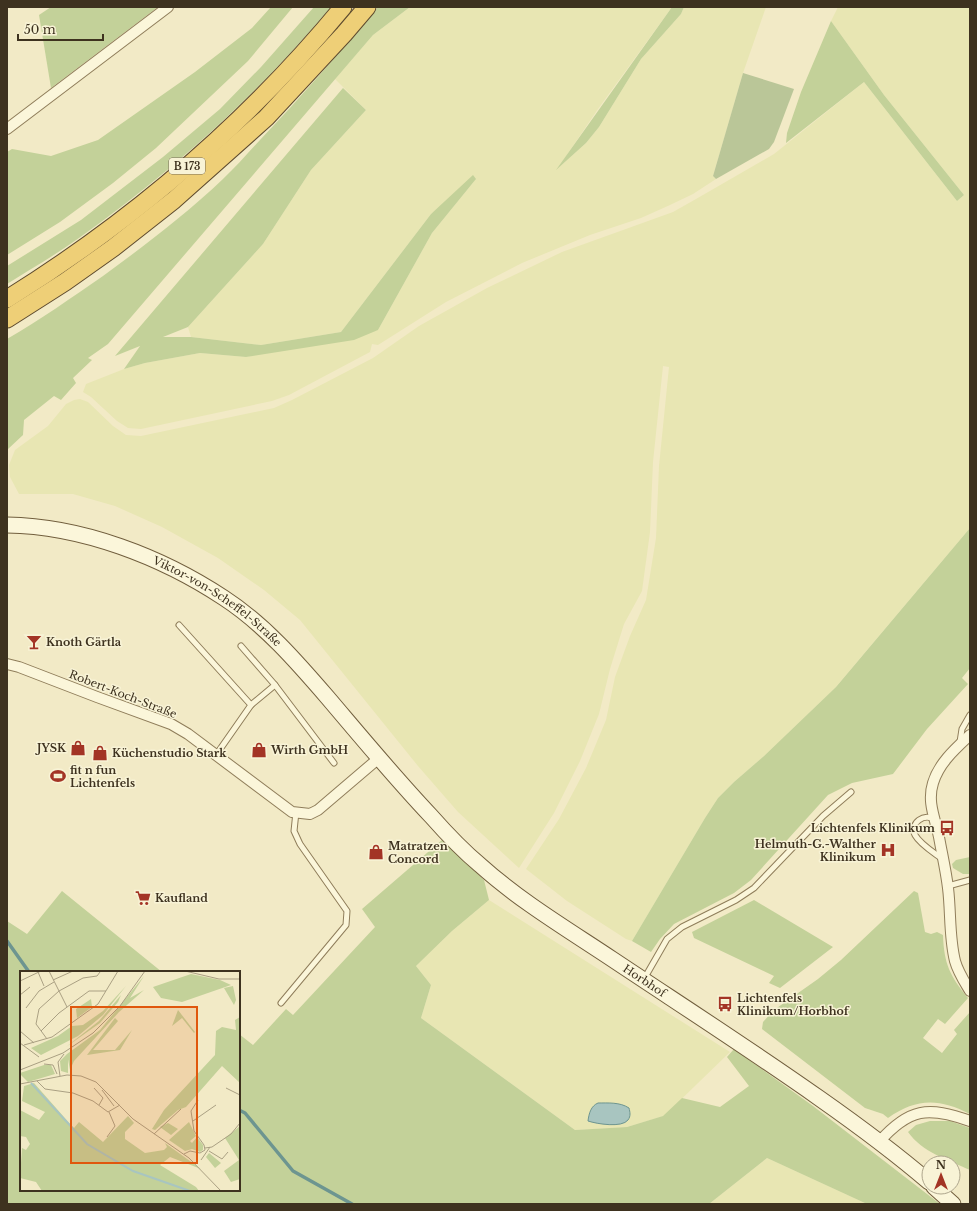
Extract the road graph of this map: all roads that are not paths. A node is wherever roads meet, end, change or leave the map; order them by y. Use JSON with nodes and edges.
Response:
{"nodes":[{"id":1,"x":168,"y":7,"type":"edge"},
{"id":2,"x":343,"y":7,"type":"edge"},
{"id":3,"x":367,"y":7,"type":"edge"},
{"id":4,"x":7,"y":129,"type":"edge"},
{"id":5,"x":7,"y":299,"type":"edge"},
{"id":6,"x":14,"y":315,"type":"edge"},
{"id":7,"x":7,"y":322,"type":"edge"},
{"id":8,"x":7,"y":525,"type":"edge"},
{"id":9,"x":179,"y":625,"type":"dead end"},
{"id":10,"x":241,"y":646,"type":"dead end"},
{"id":11,"x":7,"y":664,"type":"edge"},
{"id":12,"x":275,"y":684,"type":"junction"},
{"id":13,"x":251,"y":705,"type":"junction"},
{"id":14,"x":970,"y":715,"type":"edge"},
{"id":15,"x":970,"y":736,"type":"edge"},
{"id":16,"x":960,"y":745,"type":"junction"},
{"id":17,"x":216,"y":755,"type":"junction"},
{"id":18,"x":379,"y":758,"type":"junction"},
{"id":19,"x":334,"y":763,"type":"dead end"},
{"id":20,"x":851,"y":792,"type":"dead end"},
{"id":21,"x":296,"y":812,"type":"junction"},
{"id":22,"x":935,"y":821,"type":"junction"},
{"id":23,"x":944,"y":860,"type":"junction"},
{"id":24,"x":970,"y":880,"type":"edge"},
{"id":25,"x":948,"y":886,"type":"junction"},
{"id":26,"x":644,"y":980,"type":"junction"},
{"id":27,"x":970,"y":991,"type":"edge"},
{"id":28,"x":281,"y":1003,"type":"dead end"},
{"id":29,"x":970,"y":1121,"type":"edge"},
{"id":30,"x":879,"y":1142,"type":"junction"},
{"id":31,"x":921,"y":1176,"type":"edge"},
{"id":32,"x":943,"y":1195,"type":"edge"},
{"id":33,"x":953,"y":1204,"type":"edge"}],
"edges":[{"from":1,"to":4,"type":"street"},
{"from":2,"to":5,"type":"highway","number":"B 173"},
{"from":3,"to":6,"type":"highway","number":"B 173"},
{"from":6,"to":7,"type":"highway"},
{"from":8,"to":18,"type":"main road","name":"Viktor-von-Scheffel-Straße"},
{"from":9,"to":13,"type":"lane"},
{"from":10,"to":12,"type":"lane"},
{"from":11,"to":17,"type":"street","name":"Robert-Koch-Straße"},
{"from":12,"to":13,"type":"lane"},
{"from":12,"to":19,"type":"lane"},
{"from":13,"to":17,"type":"lane"},
{"from":14,"to":16,"type":"lane"},
{"from":15,"to":16,"type":"street"},
{"from":16,"to":22,"type":"street"},
{"from":17,"to":21,"type":"street","name":"Robert-Koch-Straße"},
{"from":18,"to":21,"type":"street"},
{"from":18,"to":26,"type":"main road","name":"Horbhof"},
{"from":20,"to":26,"type":"lane"},
{"from":21,"to":28,"type":"lane"},
{"from":22,"to":23,"type":"street"},
{"from":22,"to":23,"type":"lane"},
{"from":23,"to":25,"type":"street"},
{"from":24,"to":25,"type":"lane"},
{"from":25,"to":27,"type":"street"},
{"from":26,"to":30,"type":"main road","name":"Horbhof"},
{"from":29,"to":30,"type":"street"},
{"from":30,"to":31,"type":"main road","name":"Horbhof"},
{"from":32,"to":33,"type":"main road"}]}
